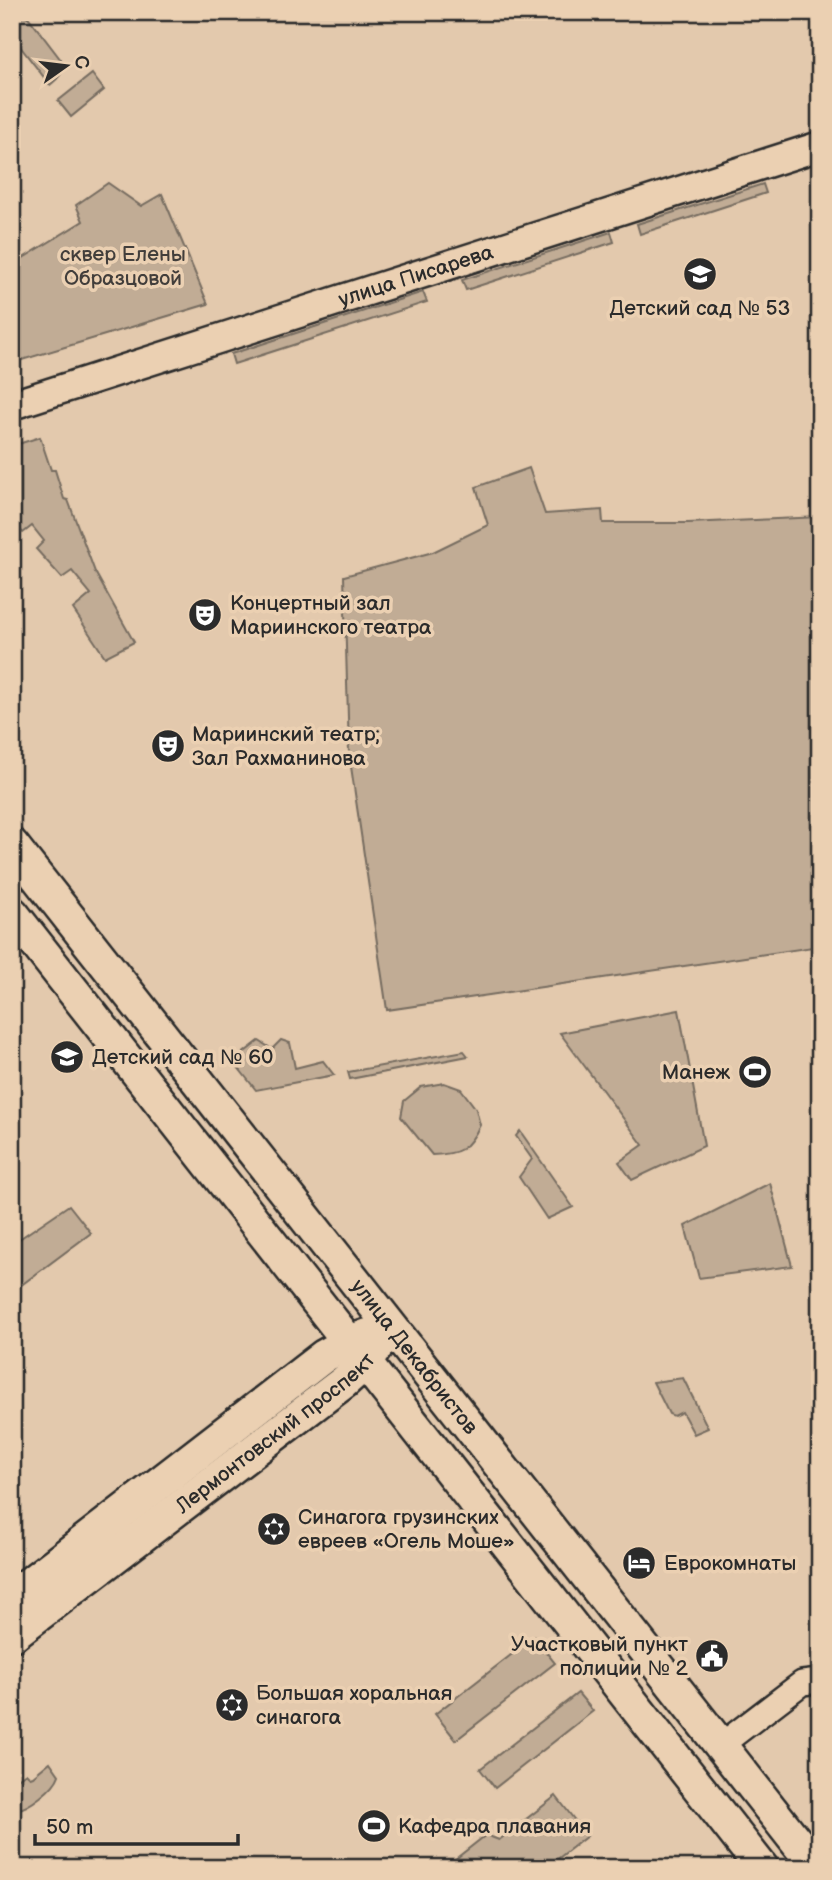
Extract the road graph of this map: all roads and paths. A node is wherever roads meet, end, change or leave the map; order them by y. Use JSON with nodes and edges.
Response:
{"nodes":[{"id":1,"x":820,"y":146,"type":"edge"},
{"id":2,"x":12,"y":405,"type":"edge"},
{"id":3,"x":12,"y":845,"type":"edge"},
{"id":4,"x":12,"y":914,"type":"edge"},
{"id":5,"x":392,"y":1326,"type":"junction"},
{"id":6,"x":357,"y":1353,"type":"junction"},
{"id":7,"x":12,"y":1597,"type":"edge"},
{"id":8,"x":12,"y":1635,"type":"edge"},
{"id":9,"x":820,"y":1681,"type":"edge"},
{"id":10,"x":721,"y":1745,"type":"junction"},
{"id":11,"x":749,"y":1863,"type":"edge"},
{"id":12,"x":817,"y":1868,"type":"edge"}],
"edges":[{"from":1,"to":2,"type":"street","name":"улица Писарева"},
{"from":3,"to":5,"type":"main road","name":"улица Декабристов"},
{"from":4,"to":6,"type":"main road","name":"улица Декабристов"},
{"from":5,"to":6,"type":"main road","name":"Лермонтовский проспект"},
{"from":5,"to":10,"type":"main road","name":"улица Декабристов"},
{"from":6,"to":7,"type":"main road","name":"Лермонтовский проспект"},
{"from":6,"to":8,"type":"main road","name":"Лермонтовский проспект"},
{"from":6,"to":11,"type":"main road","name":"улица Декабристов"},
{"from":9,"to":10,"type":"street"},
{"from":10,"to":12,"type":"main road","name":"улица Декабристов"}]}
